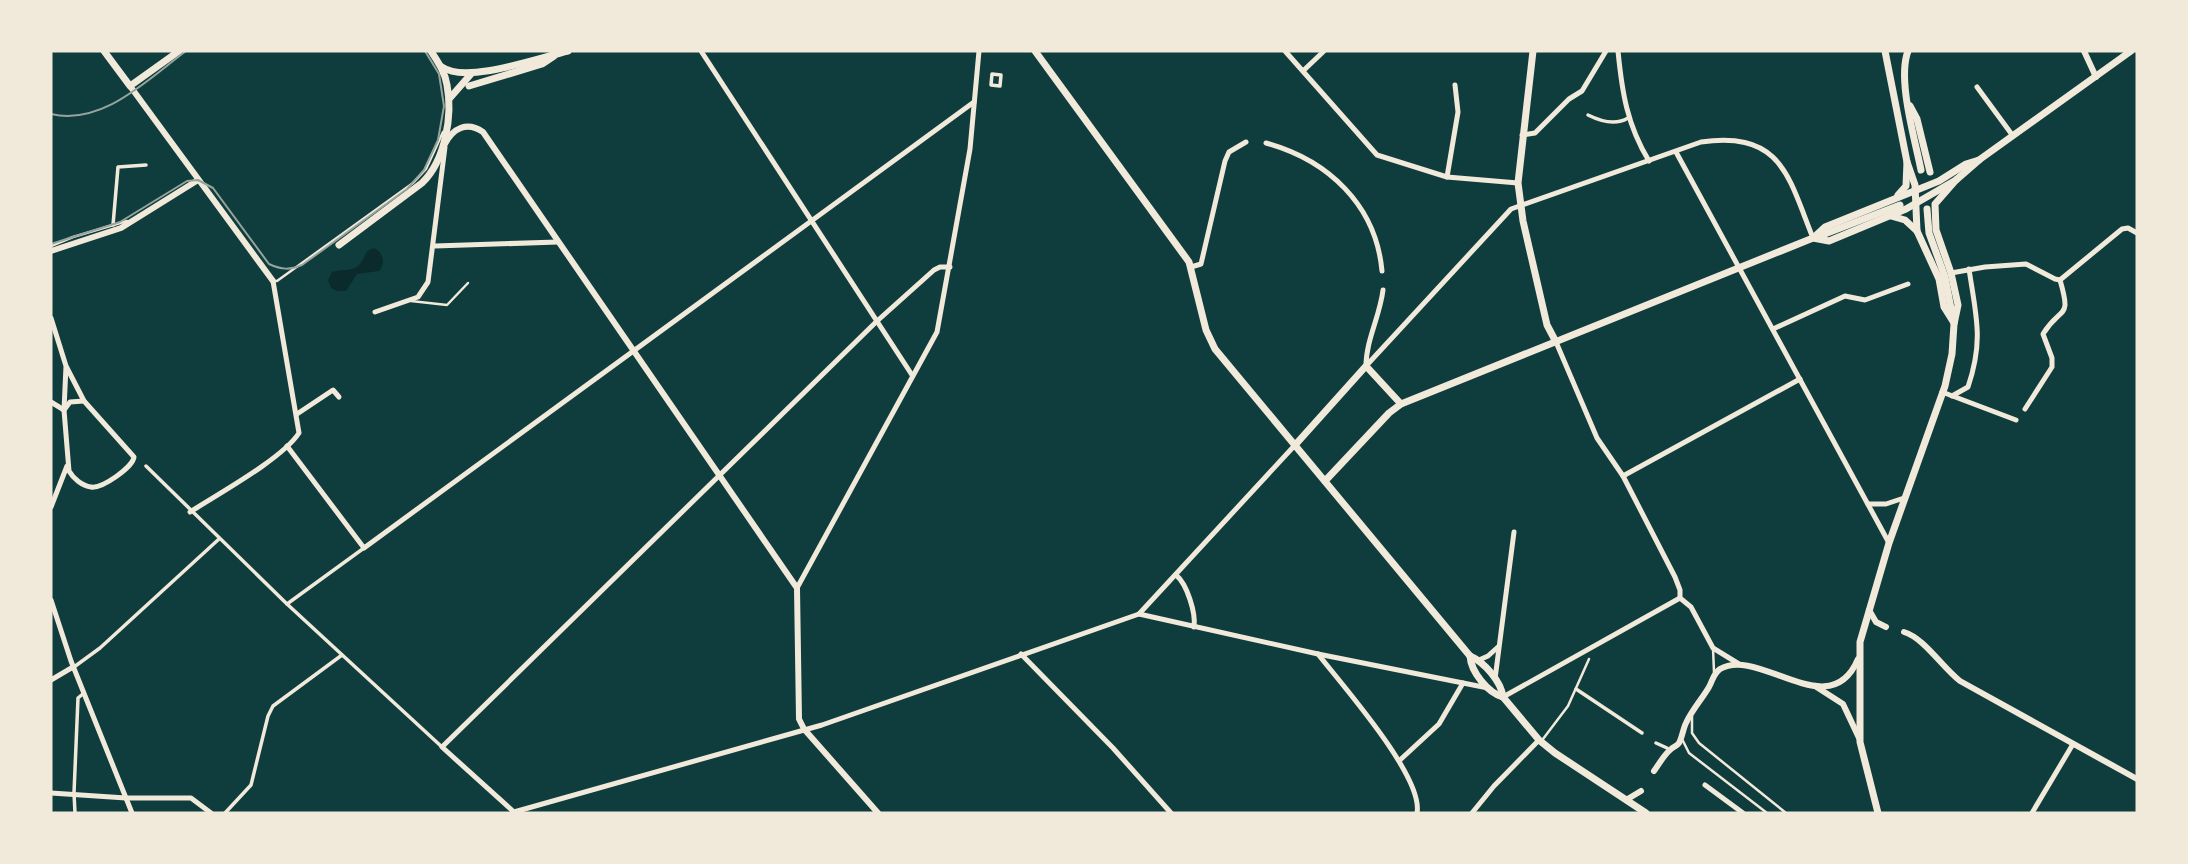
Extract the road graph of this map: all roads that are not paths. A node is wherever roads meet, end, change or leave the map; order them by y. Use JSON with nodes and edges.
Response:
{"nodes":[{"id":1,"x":104,"y":51,"type":"edge"},
{"id":2,"x":178,"y":51,"type":"edge"},
{"id":3,"x":431,"y":51,"type":"edge"},
{"id":4,"x":568,"y":51,"type":"edge"},
{"id":5,"x":701,"y":51,"type":"edge"},
{"id":6,"x":979,"y":51,"type":"edge"},
{"id":7,"x":1035,"y":51,"type":"edge"},
{"id":8,"x":1285,"y":51,"type":"edge"},
{"id":9,"x":1324,"y":51,"type":"edge"},
{"id":10,"x":1533,"y":51,"type":"edge"},
{"id":11,"x":1606,"y":51,"type":"edge"},
{"id":12,"x":1618,"y":51,"type":"edge"},
{"id":13,"x":1885,"y":51,"type":"edge"},
{"id":14,"x":1909,"y":51,"type":"edge"},
{"id":15,"x":2084,"y":51,"type":"edge"},
{"id":16,"x":2131,"y":51,"type":"edge"},
{"id":17,"x":558,"y":53,"type":"junction"},
{"id":18,"x":441,"y":67,"type":"junction"},
{"id":19,"x":1303,"y":71,"type":"junction"},
{"id":20,"x":471,"y":74,"type":"junction"},
{"id":21,"x":2095,"y":77,"type":"junction"},
{"id":22,"x":1455,"y":85,"type":"dead end"},
{"id":23,"x":130,"y":86,"type":"junction"},
{"id":24,"x":469,"y":86,"type":"dead end"},
{"id":25,"x":1977,"y":87,"type":"dead end"},
{"id":26,"x":449,"y":99,"type":"junction"},
{"id":27,"x":974,"y":102,"type":"junction"},
{"id":28,"x":1588,"y":115,"type":"dead end"},
{"id":29,"x":1628,"y":118,"type":"junction"},
{"id":30,"x":446,"y":128,"type":"junction"},
{"id":31,"x":1522,"y":135,"type":"junction"},
{"id":32,"x":2013,"y":136,"type":"junction"},
{"id":33,"x":1247,"y":142,"type":"dead end"},
{"id":34,"x":1266,"y":143,"type":"dead end"},
{"id":35,"x":445,"y":144,"type":"junction"},
{"id":36,"x":1676,"y":152,"type":"junction"},
{"id":37,"x":1979,"y":160,"type":"junction"},
{"id":38,"x":1649,"y":161,"type":"junction"},
{"id":39,"x":1907,"y":162,"type":"junction"},
{"id":40,"x":146,"y":165,"type":"dead end"},
{"id":41,"x":1926,"y":171,"type":"dead end"},
{"id":42,"x":1447,"y":177,"type":"junction"},
{"id":43,"x":198,"y":180,"type":"junction"},
{"id":44,"x":1956,"y":180,"type":"junction"},
{"id":45,"x":1518,"y":183,"type":"junction"},
{"id":46,"x":1916,"y":191,"type":"junction"},
{"id":47,"x":1897,"y":201,"type":"junction"},
{"id":48,"x":1917,"y":202,"type":"junction"},
{"id":49,"x":1520,"y":204,"type":"junction"},
{"id":50,"x":1927,"y":209,"type":"dead end"},
{"id":51,"x":1890,"y":216,"type":"junction"},
{"id":52,"x":136,"y":219,"type":"junction"},
{"id":53,"x":812,"y":220,"type":"junction"},
{"id":54,"x":113,"y":225,"type":"junction"},
{"id":55,"x":1917,"y":231,"type":"junction"},
{"id":56,"x":2137,"y":233,"type":"edge"},
{"id":57,"x":1813,"y":238,"type":"junction"},
{"id":58,"x":558,"y":242,"type":"junction"},
{"id":59,"x":339,"y":245,"type":"dead end"},
{"id":60,"x":435,"y":246,"type":"junction"},
{"id":61,"x":51,"y":248,"type":"edge"},
{"id":62,"x":950,"y":267,"type":"junction"},
{"id":63,"x":1191,"y":267,"type":"junction"},
{"id":64,"x":1741,"y":269,"type":"junction"},
{"id":65,"x":1969,"y":270,"type":"junction"},
{"id":66,"x":1382,"y":271,"type":"dead end"},
{"id":67,"x":1951,"y":274,"type":"junction"},
{"id":68,"x":2060,"y":280,"type":"junction"},
{"id":69,"x":275,"y":281,"type":"junction"},
{"id":70,"x":468,"y":283,"type":"dead end"},
{"id":71,"x":1908,"y":284,"type":"dead end"},
{"id":72,"x":1382,"y":290,"type":"dead end"},
{"id":73,"x":411,"y":301,"type":"junction"},
{"id":74,"x":375,"y":312,"type":"dead end"},
{"id":75,"x":51,"y":318,"type":"edge"},
{"id":76,"x":876,"y":322,"type":"junction"},
{"id":77,"x":1954,"y":324,"type":"junction"},
{"id":78,"x":1773,"y":329,"type":"junction"},
{"id":79,"x":1556,"y":342,"type":"junction"},
{"id":80,"x":633,"y":351,"type":"junction"},
{"id":81,"x":66,"y":366,"type":"junction"},
{"id":82,"x":1366,"y":366,"type":"junction"},
{"id":83,"x":912,"y":375,"type":"junction"},
{"id":84,"x":1800,"y":379,"type":"junction"},
{"id":85,"x":1942,"y":392,"type":"junction"},
{"id":86,"x":1952,"y":396,"type":"junction"},
{"id":87,"x":339,"y":397,"type":"dead end"},
{"id":88,"x":84,"y":401,"type":"junction"},
{"id":89,"x":51,"y":402,"type":"edge"},
{"id":90,"x":1401,"y":404,"type":"junction"},
{"id":91,"x":2025,"y":409,"type":"dead end"},
{"id":92,"x":64,"y":410,"type":"junction"},
{"id":93,"x":297,"y":414,"type":"junction"},
{"id":94,"x":2016,"y":420,"type":"dead end"},
{"id":95,"x":1296,"y":444,"type":"junction"},
{"id":96,"x":287,"y":446,"type":"junction"},
{"id":97,"x":68,"y":463,"type":"junction"},
{"id":98,"x":146,"y":466,"type":"dead end"},
{"id":99,"x":720,"y":474,"type":"junction"},
{"id":100,"x":1623,"y":476,"type":"junction"},
{"id":101,"x":1325,"y":481,"type":"junction"},
{"id":102,"x":1904,"y":498,"type":"junction"},
{"id":103,"x":1868,"y":504,"type":"junction"},
{"id":104,"x":51,"y":507,"type":"edge"},
{"id":105,"x":190,"y":512,"type":"junction"},
{"id":106,"x":1514,"y":532,"type":"dead end"},
{"id":107,"x":219,"y":539,"type":"junction"},
{"id":108,"x":1889,"y":543,"type":"junction"},
{"id":109,"x":364,"y":548,"type":"junction"},
{"id":110,"x":1176,"y":575,"type":"junction"},
{"id":111,"x":797,"y":588,"type":"junction"},
{"id":112,"x":1680,"y":598,"type":"junction"},
{"id":113,"x":51,"y":600,"type":"edge"},
{"id":114,"x":287,"y":604,"type":"junction"},
{"id":115,"x":1869,"y":609,"type":"junction"},
{"id":116,"x":1139,"y":614,"type":"junction"},
{"id":117,"x":1194,"y":627,"type":"junction"},
{"id":118,"x":1886,"y":627,"type":"dead end"},
{"id":119,"x":1904,"y":632,"type":"dead end"},
{"id":120,"x":1498,"y":647,"type":"junction"},
{"id":121,"x":1713,"y":648,"type":"junction"},
{"id":122,"x":1021,"y":654,"type":"junction"},
{"id":123,"x":1318,"y":654,"type":"junction"},
{"id":124,"x":342,"y":655,"type":"junction"},
{"id":125,"x":1470,"y":656,"type":"junction"},
{"id":126,"x":1589,"y":659,"type":"dead end"},
{"id":127,"x":1858,"y":659,"type":"junction"},
{"id":128,"x":1479,"y":660,"type":"junction"},
{"id":129,"x":1742,"y":666,"type":"junction"},
{"id":130,"x":73,"y":667,"type":"junction"},
{"id":131,"x":1714,"y":674,"type":"junction"},
{"id":132,"x":51,"y":680,"type":"edge"},
{"id":133,"x":1495,"y":680,"type":"junction"},
{"id":134,"x":1463,"y":683,"type":"junction"},
{"id":135,"x":1813,"y":685,"type":"junction"},
{"id":136,"x":1489,"y":689,"type":"junction"},
{"id":137,"x":1576,"y":689,"type":"junction"},
{"id":138,"x":84,"y":693,"type":"junction"},
{"id":139,"x":1503,"y":697,"type":"junction"},
{"id":140,"x":1692,"y":713,"type":"junction"},
{"id":141,"x":804,"y":729,"type":"junction"},
{"id":142,"x":1642,"y":733,"type":"dead end"},
{"id":143,"x":1681,"y":736,"type":"junction"},
{"id":144,"x":1540,"y":741,"type":"junction"},
{"id":145,"x":1860,"y":742,"type":"junction"},
{"id":146,"x":1657,"y":743,"type":"dead end"},
{"id":147,"x":2073,"y":744,"type":"junction"},
{"id":148,"x":442,"y":747,"type":"junction"},
{"id":149,"x":1667,"y":748,"type":"dead end"},
{"id":150,"x":1399,"y":760,"type":"junction"},
{"id":151,"x":1654,"y":771,"type":"dead end"},
{"id":152,"x":2137,"y":779,"type":"edge"},
{"id":153,"x":1705,"y":785,"type":"dead end"},
{"id":154,"x":1641,"y":791,"type":"dead end"},
{"id":155,"x":51,"y":793,"type":"edge"},
{"id":156,"x":74,"y":793,"type":"junction"},
{"id":157,"x":126,"y":798,"type":"junction"},
{"id":158,"x":1626,"y":800,"type":"junction"},
{"id":159,"x":75,"y":813,"type":"edge"},
{"id":160,"x":132,"y":813,"type":"edge"},
{"id":161,"x":211,"y":813,"type":"edge"},
{"id":162,"x":225,"y":813,"type":"edge"},
{"id":163,"x":515,"y":813,"type":"edge"},
{"id":164,"x":878,"y":813,"type":"edge"},
{"id":165,"x":1171,"y":813,"type":"edge"},
{"id":166,"x":1417,"y":813,"type":"edge"},
{"id":167,"x":1472,"y":813,"type":"edge"},
{"id":168,"x":1646,"y":813,"type":"edge"},
{"id":169,"x":1743,"y":813,"type":"edge"},
{"id":170,"x":1767,"y":813,"type":"edge"},
{"id":171,"x":1786,"y":813,"type":"edge"},
{"id":172,"x":1878,"y":813,"type":"edge"},
{"id":173,"x":2032,"y":813,"type":"edge"}],
"edges":[{"from":1,"to":23,"type":"main road"},
{"from":2,"to":23,"type":"main road"},
{"from":3,"to":18,"type":"main road"},
{"from":4,"to":17,"type":"main road"},
{"from":5,"to":53,"type":"street"},
{"from":6,"to":27,"type":"street"},
{"from":7,"to":63,"type":"main road"},
{"from":8,"to":19,"type":"street"},
{"from":9,"to":19,"type":"street"},
{"from":10,"to":31,"type":"main road"},
{"from":11,"to":31,"type":"street"},
{"from":12,"to":29,"type":"street"},
{"from":13,"to":39,"type":"main road"},
{"from":14,"to":41,"type":"main road"},
{"from":15,"to":21,"type":"street"},
{"from":16,"to":21,"type":"main road"},
{"from":17,"to":20,"type":"main road"},
{"from":17,"to":24,"type":"main road"},
{"from":18,"to":20,"type":"main road"},
{"from":18,"to":26,"type":"main road"},
{"from":19,"to":42,"type":"street"},
{"from":20,"to":26,"type":"main road"},
{"from":21,"to":32,"type":"main road"},
{"from":22,"to":42,"type":"street"},
{"from":23,"to":43,"type":"street"},
{"from":25,"to":32,"type":"street"},
{"from":26,"to":30,"type":"main road"},
{"from":27,"to":53,"type":"street"},
{"from":27,"to":62,"type":"street"},
{"from":28,"to":29,"type":"street"},
{"from":29,"to":38,"type":"street"},
{"from":30,"to":35,"type":"main road"},
{"from":30,"to":69,"type":"lane"},
{"from":31,"to":45,"type":"main road"},
{"from":32,"to":37,"type":"main road"},
{"from":33,"to":63,"type":"street"},
{"from":34,"to":66,"type":"street"},
{"from":35,"to":58,"type":"street"},
{"from":35,"to":59,"type":"main road"},
{"from":35,"to":60,"type":"street"},
{"from":36,"to":38,"type":"street"},
{"from":36,"to":57,"type":"street"},
{"from":36,"to":64,"type":"street"},
{"from":37,"to":44,"type":"main road"},
{"from":37,"to":46,"type":"main road"},
{"from":38,"to":49,"type":"street"},
{"from":39,"to":46,"type":"main road"},
{"from":39,"to":47,"type":"main road"},
{"from":40,"to":54,"type":"street"},
{"from":42,"to":45,"type":"street"},
{"from":43,"to":52,"type":"street"},
{"from":43,"to":69,"type":"street"},
{"from":44,"to":48,"type":"main road"},
{"from":44,"to":67,"type":"main road"},
{"from":45,"to":49,"type":"main road"},
{"from":46,"to":47,"type":"main road"},
{"from":46,"to":48,"type":"main road"},
{"from":47,"to":57,"type":"main road"},
{"from":48,"to":51,"type":"main road"},
{"from":48,"to":55,"type":"main road"},
{"from":49,"to":79,"type":"main road"},
{"from":49,"to":82,"type":"street"},
{"from":50,"to":77,"type":"main road"},
{"from":51,"to":55,"type":"main road"},
{"from":51,"to":57,"type":"main road"},
{"from":52,"to":54,"type":"lane"},
{"from":52,"to":61,"type":"street"},
{"from":53,"to":76,"type":"street"},
{"from":53,"to":80,"type":"street"},
{"from":54,"to":61,"type":"lane"},
{"from":55,"to":77,"type":"main road"},
{"from":56,"to":68,"type":"street"},
{"from":57,"to":64,"type":"main road"},
{"from":58,"to":60,"type":"street"},
{"from":58,"to":80,"type":"street"},
{"from":60,"to":73,"type":"street"},
{"from":62,"to":76,"type":"street"},
{"from":62,"to":83,"type":"street"},
{"from":63,"to":95,"type":"main road"},
{"from":64,"to":78,"type":"street"},
{"from":64,"to":79,"type":"main road"},
{"from":65,"to":67,"type":"street"},
{"from":65,"to":68,"type":"street"},
{"from":65,"to":86,"type":"street"},
{"from":67,"to":77,"type":"main road"},
{"from":68,"to":91,"type":"street"},
{"from":69,"to":93,"type":"street"},
{"from":70,"to":73,"type":"lane"},
{"from":71,"to":78,"type":"street"},
{"from":72,"to":82,"type":"street"},
{"from":73,"to":74,"type":"street"},
{"from":75,"to":81,"type":"street"},
{"from":76,"to":83,"type":"street"},
{"from":76,"to":99,"type":"street"},
{"from":77,"to":85,"type":"main road"},
{"from":78,"to":84,"type":"street"},
{"from":79,"to":90,"type":"main road"},
{"from":79,"to":100,"type":"street"},
{"from":80,"to":99,"type":"street"},
{"from":80,"to":109,"type":"street"},
{"from":81,"to":88,"type":"street"},
{"from":81,"to":92,"type":"street"},
{"from":82,"to":90,"type":"main road"},
{"from":82,"to":95,"type":"main road"},
{"from":83,"to":111,"type":"street"},
{"from":84,"to":100,"type":"street"},
{"from":84,"to":103,"type":"street"},
{"from":85,"to":86,"type":"street"},
{"from":85,"to":102,"type":"main road"},
{"from":86,"to":94,"type":"street"},
{"from":87,"to":93,"type":"street"},
{"from":88,"to":92,"type":"street"},
{"from":88,"to":97,"type":"street"},
{"from":89,"to":92,"type":"street"},
{"from":90,"to":101,"type":"main road"},
{"from":92,"to":97,"type":"street"},
{"from":93,"to":96,"type":"street"},
{"from":95,"to":101,"type":"main road"},
{"from":95,"to":110,"type":"street"},
{"from":96,"to":105,"type":"street"},
{"from":96,"to":109,"type":"street"},
{"from":97,"to":104,"type":"street"},
{"from":98,"to":105,"type":"street"},
{"from":99,"to":111,"type":"street"},
{"from":99,"to":148,"type":"street"},
{"from":100,"to":112,"type":"street"},
{"from":101,"to":125,"type":"main road"},
{"from":102,"to":103,"type":"street"},
{"from":102,"to":108,"type":"main road"},
{"from":103,"to":108,"type":"street"},
{"from":105,"to":107,"type":"street"},
{"from":106,"to":120,"type":"street"},
{"from":107,"to":114,"type":"street"},
{"from":107,"to":130,"type":"street"},
{"from":108,"to":115,"type":"main road"},
{"from":109,"to":114,"type":"street"},
{"from":110,"to":116,"type":"street"},
{"from":110,"to":117,"type":"street"},
{"from":111,"to":141,"type":"street"},
{"from":112,"to":121,"type":"street"},
{"from":112,"to":139,"type":"street"},
{"from":113,"to":130,"type":"street"},
{"from":114,"to":124,"type":"street"},
{"from":115,"to":118,"type":"street"},
{"from":115,"to":127,"type":"main road"},
{"from":116,"to":117,"type":"street"},
{"from":116,"to":122,"type":"street"},
{"from":117,"to":123,"type":"street"},
{"from":119,"to":147,"type":"street"},
{"from":120,"to":128,"type":"street"},
{"from":120,"to":133,"type":"street"},
{"from":121,"to":129,"type":"street"},
{"from":121,"to":131,"type":"lane"},
{"from":122,"to":141,"type":"street"},
{"from":122,"to":165,"type":"street"},
{"from":123,"to":134,"type":"street"},
{"from":123,"to":150,"type":"street"},
{"from":124,"to":148,"type":"street"},
{"from":124,"to":162,"type":"street"},
{"from":125,"to":128,"type":"main road"},
{"from":125,"to":136,"type":"main road"},
{"from":126,"to":137,"type":"lane"},
{"from":127,"to":135,"type":"street"},
{"from":127,"to":145,"type":"main road"},
{"from":128,"to":133,"type":"main road"},
{"from":129,"to":131,"type":"street"},
{"from":129,"to":135,"type":"street"},
{"from":130,"to":132,"type":"street"},
{"from":130,"to":138,"type":"street"},
{"from":131,"to":140,"type":"street"},
{"from":133,"to":139,"type":"main road"},
{"from":134,"to":136,"type":"street"},
{"from":134,"to":150,"type":"street"},
{"from":135,"to":145,"type":"street"},
{"from":136,"to":139,"type":"main road"},
{"from":137,"to":142,"type":"street"},
{"from":137,"to":144,"type":"lane"},
{"from":138,"to":156,"type":"street"},
{"from":138,"to":157,"type":"street"},
{"from":139,"to":144,"type":"main road"},
{"from":140,"to":143,"type":"street"},
{"from":140,"to":171,"type":"lane"},
{"from":141,"to":163,"type":"street"},
{"from":141,"to":164,"type":"street"},
{"from":143,"to":151,"type":"street"},
{"from":143,"to":170,"type":"lane"},
{"from":144,"to":158,"type":"main road"},
{"from":144,"to":167,"type":"street"},
{"from":145,"to":172,"type":"main road"},
{"from":146,"to":149,"type":"street"},
{"from":147,"to":152,"type":"street"},
{"from":147,"to":173,"type":"street"},
{"from":148,"to":163,"type":"street"},
{"from":150,"to":166,"type":"street"},
{"from":153,"to":169,"type":"street"},
{"from":154,"to":158,"type":"street"},
{"from":155,"to":156,"type":"street"},
{"from":156,"to":157,"type":"street"},
{"from":156,"to":159,"type":"street"},
{"from":157,"to":160,"type":"street"},
{"from":157,"to":161,"type":"street"},
{"from":158,"to":168,"type":"main road"}]}
